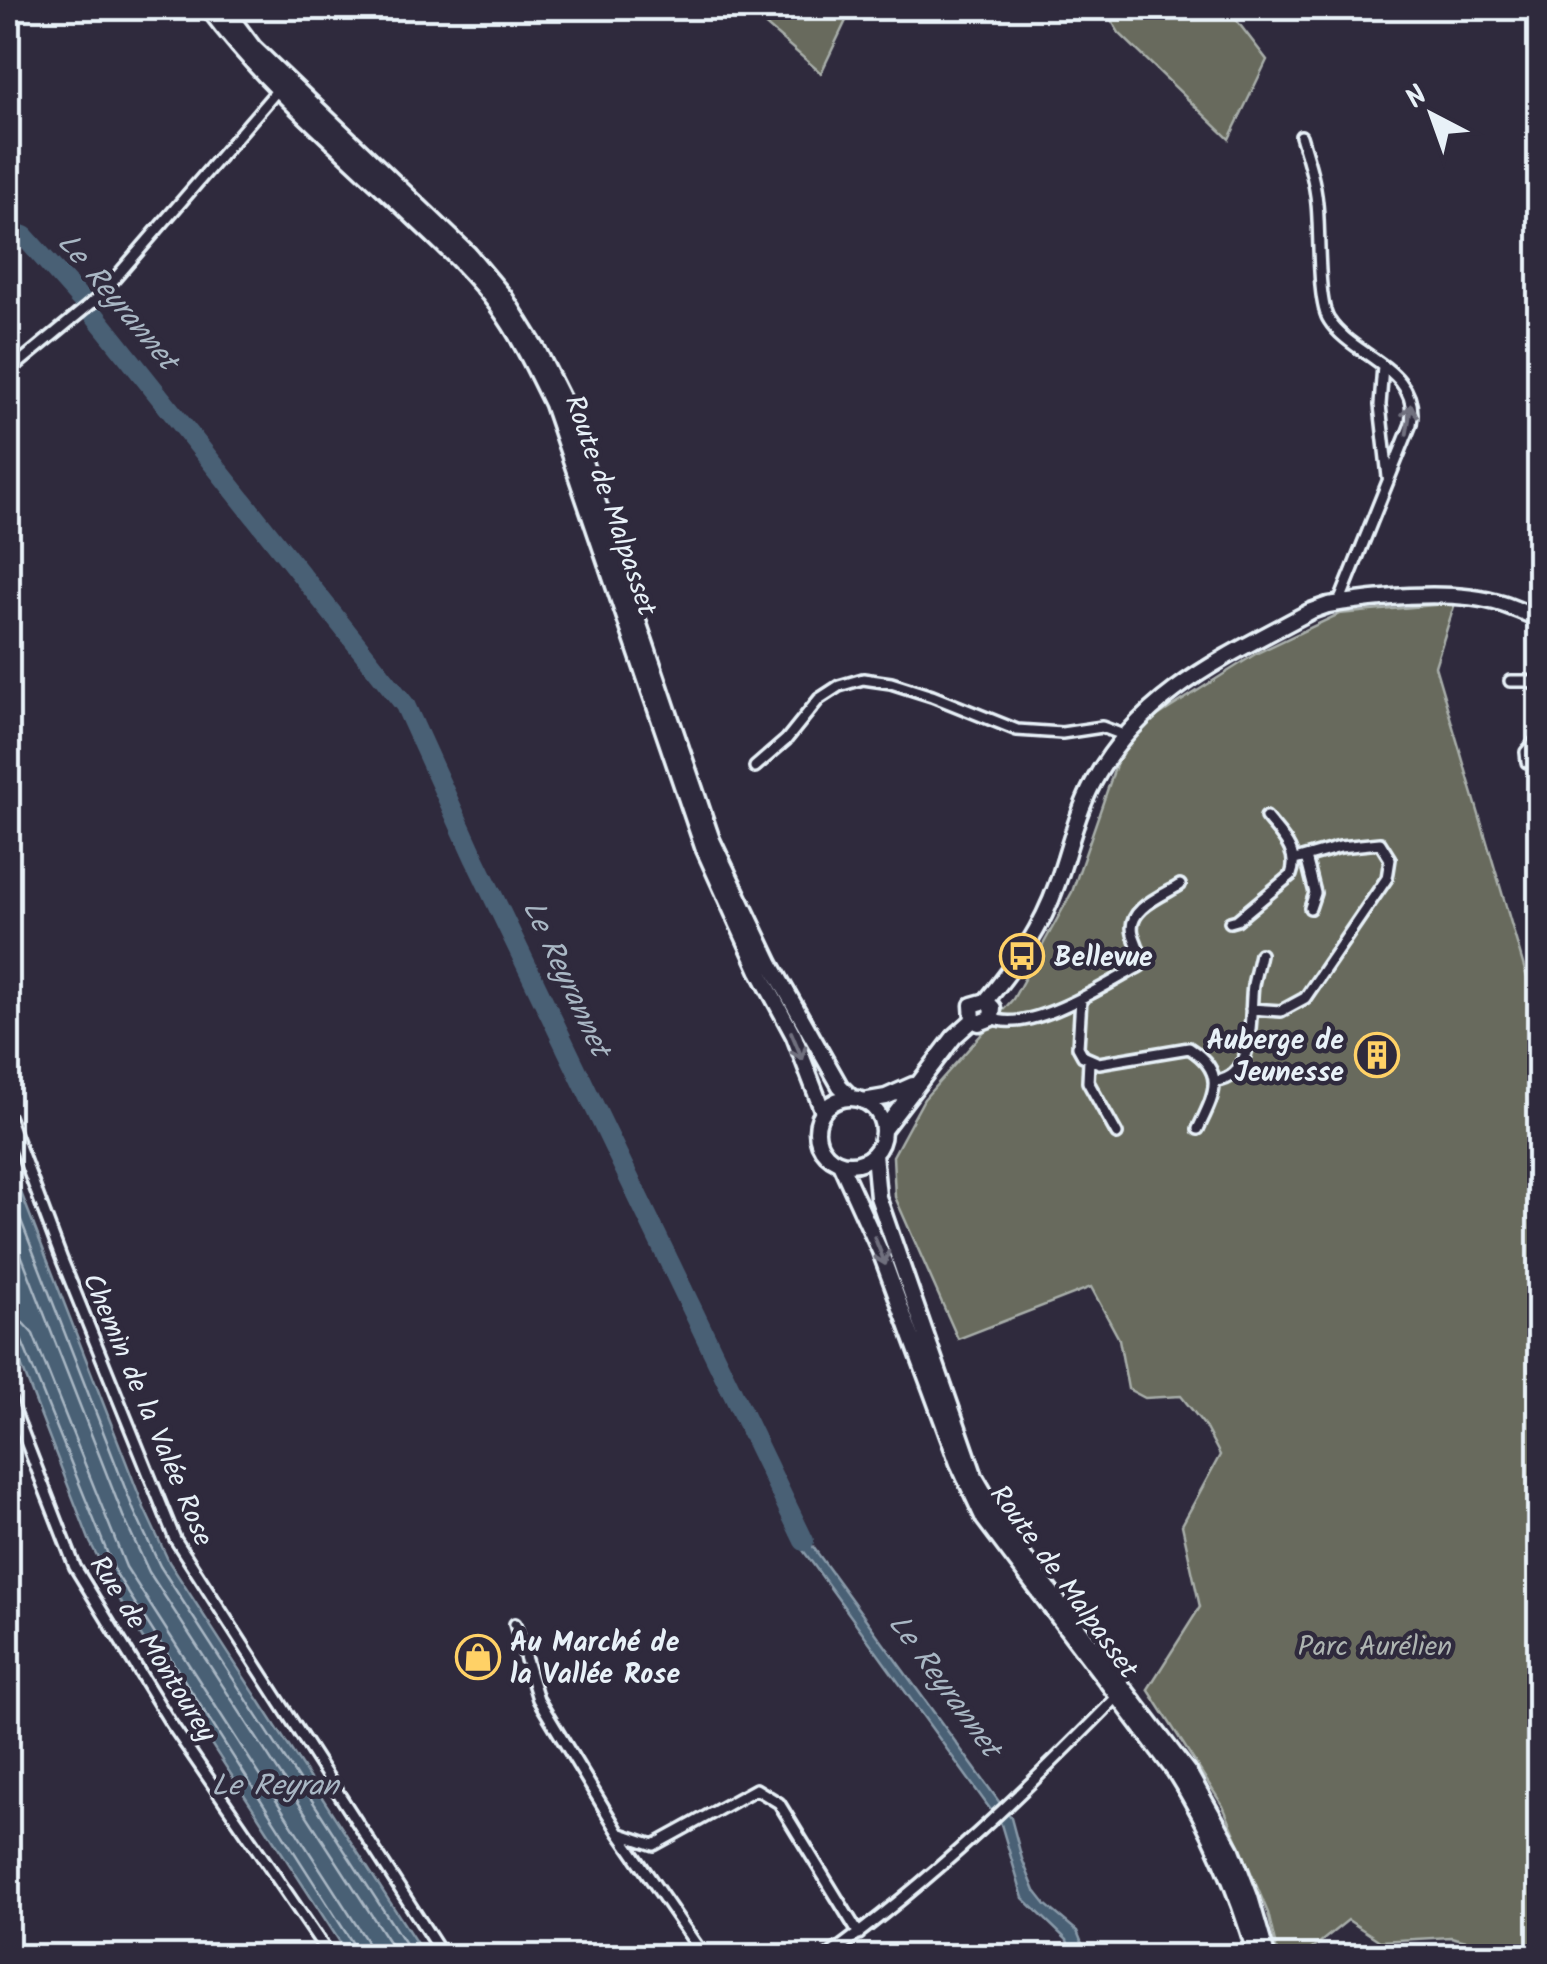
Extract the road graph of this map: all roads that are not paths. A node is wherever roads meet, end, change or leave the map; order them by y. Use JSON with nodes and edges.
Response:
{"nodes":[{"id":1,"x":208,"y":8,"type":"edge"},
{"id":2,"x":224,"y":8,"type":"edge"},
{"id":3,"x":282,"y":84,"type":"junction"},
{"id":4,"x":1301,"y":136,"type":"dead end"},
{"id":5,"x":1383,"y":366,"type":"junction"},
{"id":6,"x":8,"y":372,"type":"edge"},
{"id":7,"x":1388,"y":478,"type":"junction"},
{"id":8,"x":1339,"y":603,"type":"junction"},
{"id":9,"x":1540,"y":619,"type":"edge"},
{"id":10,"x":1510,"y":681,"type":"dead end"},
{"id":11,"x":1540,"y":687,"type":"edge"},
{"id":12,"x":1126,"y":736,"type":"junction"},
{"id":13,"x":1540,"y":736,"type":"edge"},
{"id":14,"x":1527,"y":762,"type":"dead end"},
{"id":15,"x":755,"y":767,"type":"dead end"},
{"id":16,"x":1266,"y":817,"type":"dead end"},
{"id":17,"x":1306,"y":857,"type":"junction"},
{"id":18,"x":1295,"y":860,"type":"junction"},
{"id":19,"x":1180,"y":885,"type":"dead end"},
{"id":20,"x":1310,"y":908,"type":"dead end"},
{"id":21,"x":1230,"y":922,"type":"dead end"},
{"id":22,"x":1260,"y":954,"type":"dead end"},
{"id":23,"x":1081,"y":999,"type":"junction"},
{"id":24,"x":986,"y":1000,"type":"junction"},
{"id":25,"x":1251,"y":1009,"type":"junction"},
{"id":26,"x":992,"y":1018,"type":"junction"},
{"id":27,"x":973,"y":1020,"type":"junction"},
{"id":28,"x":1089,"y":1060,"type":"junction"},
{"id":29,"x":922,"y":1079,"type":"junction"},
{"id":30,"x":1216,"y":1081,"type":"junction"},
{"id":31,"x":858,"y":1099,"type":"junction"},
{"id":32,"x":823,"y":1112,"type":"junction"},
{"id":33,"x":8,"y":1116,"type":"edge"},
{"id":34,"x":1198,"y":1129,"type":"dead end"},
{"id":35,"x":883,"y":1130,"type":"junction"},
{"id":36,"x":1117,"y":1134,"type":"dead end"},
{"id":37,"x":874,"y":1154,"type":"junction"},
{"id":38,"x":840,"y":1163,"type":"junction"},
{"id":39,"x":8,"y":1396,"type":"edge"},
{"id":40,"x":515,"y":1624,"type":"dead end"},
{"id":41,"x":1117,"y":1697,"type":"junction"},
{"id":42,"x":618,"y":1833,"type":"junction"},
{"id":43,"x":858,"y":1934,"type":"junction"},
{"id":44,"x":330,"y":1956,"type":"edge"},
{"id":45,"x":444,"y":1956,"type":"edge"},
{"id":46,"x":704,"y":1956,"type":"edge"},
{"id":47,"x":828,"y":1956,"type":"edge"},
{"id":48,"x":1256,"y":1956,"type":"edge"},
{"id":49,"x":1266,"y":1956,"type":"edge"}],
"edges":[{"from":1,"to":3,"type":"main road","name":"Route de Malpasset"},
{"from":2,"to":3,"type":"main road","name":"Route de Malpasset"},
{"from":3,"to":6,"type":"street"},
{"from":3,"to":31,"type":"main road","name":"Route de Malpasset"},
{"from":3,"to":32,"type":"main road","name":"Route de Malpasset","one_way":true},
{"from":4,"to":5,"type":"street"},
{"from":5,"to":7,"type":"street"},
{"from":7,"to":5,"type":"street","one_way":true},
{"from":7,"to":8,"type":"street"},
{"from":8,"to":9,"type":"main road"},
{"from":8,"to":12,"type":"main road"},
{"from":10,"to":11,"type":"street"},
{"from":12,"to":15,"type":"street"},
{"from":12,"to":24,"type":"main road"},
{"from":13,"to":14,"type":"street"},
{"from":16,"to":18,"type":"street"},
{"from":17,"to":18,"type":"street"},
{"from":17,"to":20,"type":"street"},
{"from":17,"to":25,"type":"street"},
{"from":18,"to":21,"type":"street"},
{"from":19,"to":23,"type":"street"},
{"from":22,"to":25,"type":"street"},
{"from":23,"to":26,"type":"street"},
{"from":23,"to":28,"type":"street"},
{"from":24,"to":26,"type":"main road"},
{"from":24,"to":27,"type":"main road"},
{"from":25,"to":30,"type":"street"},
{"from":26,"to":27,"type":"main road"},
{"from":27,"to":29,"type":"main road"},
{"from":28,"to":30,"type":"street"},
{"from":28,"to":36,"type":"street"},
{"from":29,"to":31,"type":"main road"},
{"from":29,"to":35,"type":"main road"},
{"from":30,"to":34,"type":"street"},
{"from":31,"to":32,"type":"main road"},
{"from":31,"to":35,"type":"main road"},
{"from":32,"to":38,"type":"main road"},
{"from":33,"to":45,"type":"street","name":"Chemin de la Valée Rose"},
{"from":35,"to":37,"type":"main road"},
{"from":37,"to":38,"type":"main road"},
{"from":37,"to":49,"type":"main road","name":"Route de Malpasset"},
{"from":38,"to":41,"type":"main road","name":"Route de Malpasset","one_way":true},
{"from":39,"to":44,"type":"street","name":"Rue de Montourey"},
{"from":40,"to":42,"type":"street"},
{"from":41,"to":43,"type":"street"},
{"from":41,"to":48,"type":"main road","name":"Route de Malpasset"},
{"from":42,"to":43,"type":"street"},
{"from":42,"to":46,"type":"street"},
{"from":43,"to":47,"type":"street"}]}
